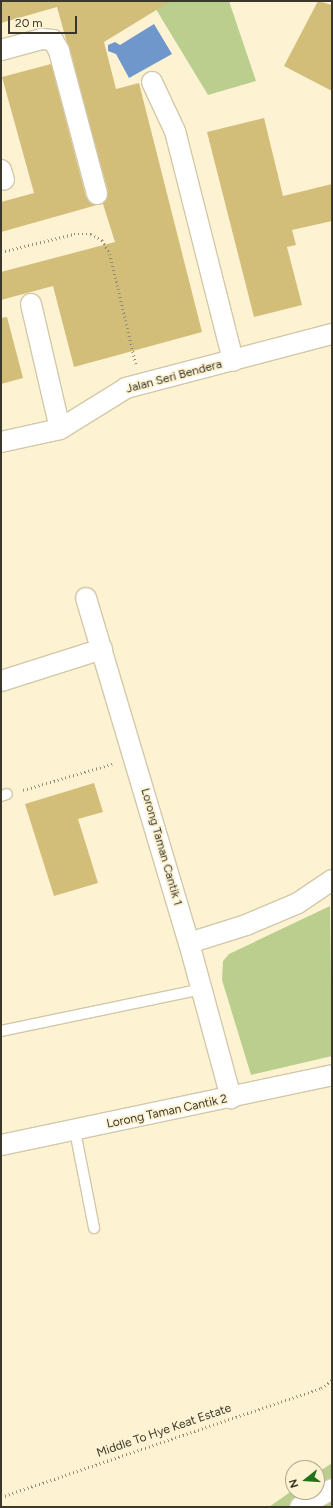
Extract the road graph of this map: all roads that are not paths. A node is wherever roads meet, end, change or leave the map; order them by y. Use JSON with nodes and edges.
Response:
{"nodes":[{"id":1,"x":1,"y":50,"type":"edge"},
{"id":2,"x":152,"y":82,"type":"dead end"},
{"id":3,"x":97,"y":194,"type":"dead end"},
{"id":4,"x":31,"y":304,"type":"dead end"},
{"id":5,"x":332,"y":334,"type":"edge"},
{"id":6,"x":233,"y":361,"type":"junction"},
{"id":7,"x":60,"y":429,"type":"junction"},
{"id":8,"x":1,"y":442,"type":"edge"},
{"id":9,"x":86,"y":598,"type":"dead end"},
{"id":10,"x":102,"y":649,"type":"junction"},
{"id":11,"x":1,"y":681,"type":"edge"},
{"id":12,"x":332,"y":880,"type":"edge"},
{"id":13,"x":189,"y":943,"type":"junction"},
{"id":14,"x":202,"y":989,"type":"junction"},
{"id":15,"x":1,"y":1030,"type":"edge"},
{"id":16,"x":332,"y":1074,"type":"edge"},
{"id":17,"x":231,"y":1098,"type":"junction"},
{"id":18,"x":75,"y":1131,"type":"junction"},
{"id":19,"x":1,"y":1145,"type":"edge"},
{"id":20,"x":94,"y":1228,"type":"dead end"},
{"id":21,"x":332,"y":1489,"type":"edge"},
{"id":22,"x":300,"y":1507,"type":"edge"}],
"edges":[{"from":1,"to":3,"type":"street"},
{"from":2,"to":6,"type":"street"},
{"from":4,"to":7,"type":"street"},
{"from":5,"to":6,"type":"street","name":"Jalan Seri Bendera"},
{"from":6,"to":7,"type":"street","name":"Jalan Seri Bendera"},
{"from":7,"to":8,"type":"street","name":"Jalan Seri Bendera"},
{"from":9,"to":10,"type":"street","name":"Lorong Taman Cantik 1"},
{"from":10,"to":11,"type":"street"},
{"from":10,"to":13,"type":"street","name":"Lorong Taman Cantik 1"},
{"from":12,"to":13,"type":"street"},
{"from":13,"to":14,"type":"street","name":"Lorong Taman Cantik 1"},
{"from":14,"to":15,"type":"lane"},
{"from":14,"to":17,"type":"street","name":"Lorong Taman Cantik 1"},
{"from":16,"to":17,"type":"street","name":"Lorong Taman Cantik 2"},
{"from":17,"to":18,"type":"street","name":"Lorong Taman Cantik 2"},
{"from":18,"to":19,"type":"street","name":"Lorong Taman Cantik 2"},
{"from":18,"to":20,"type":"lane"},
{"from":21,"to":22,"type":"street"}]}
